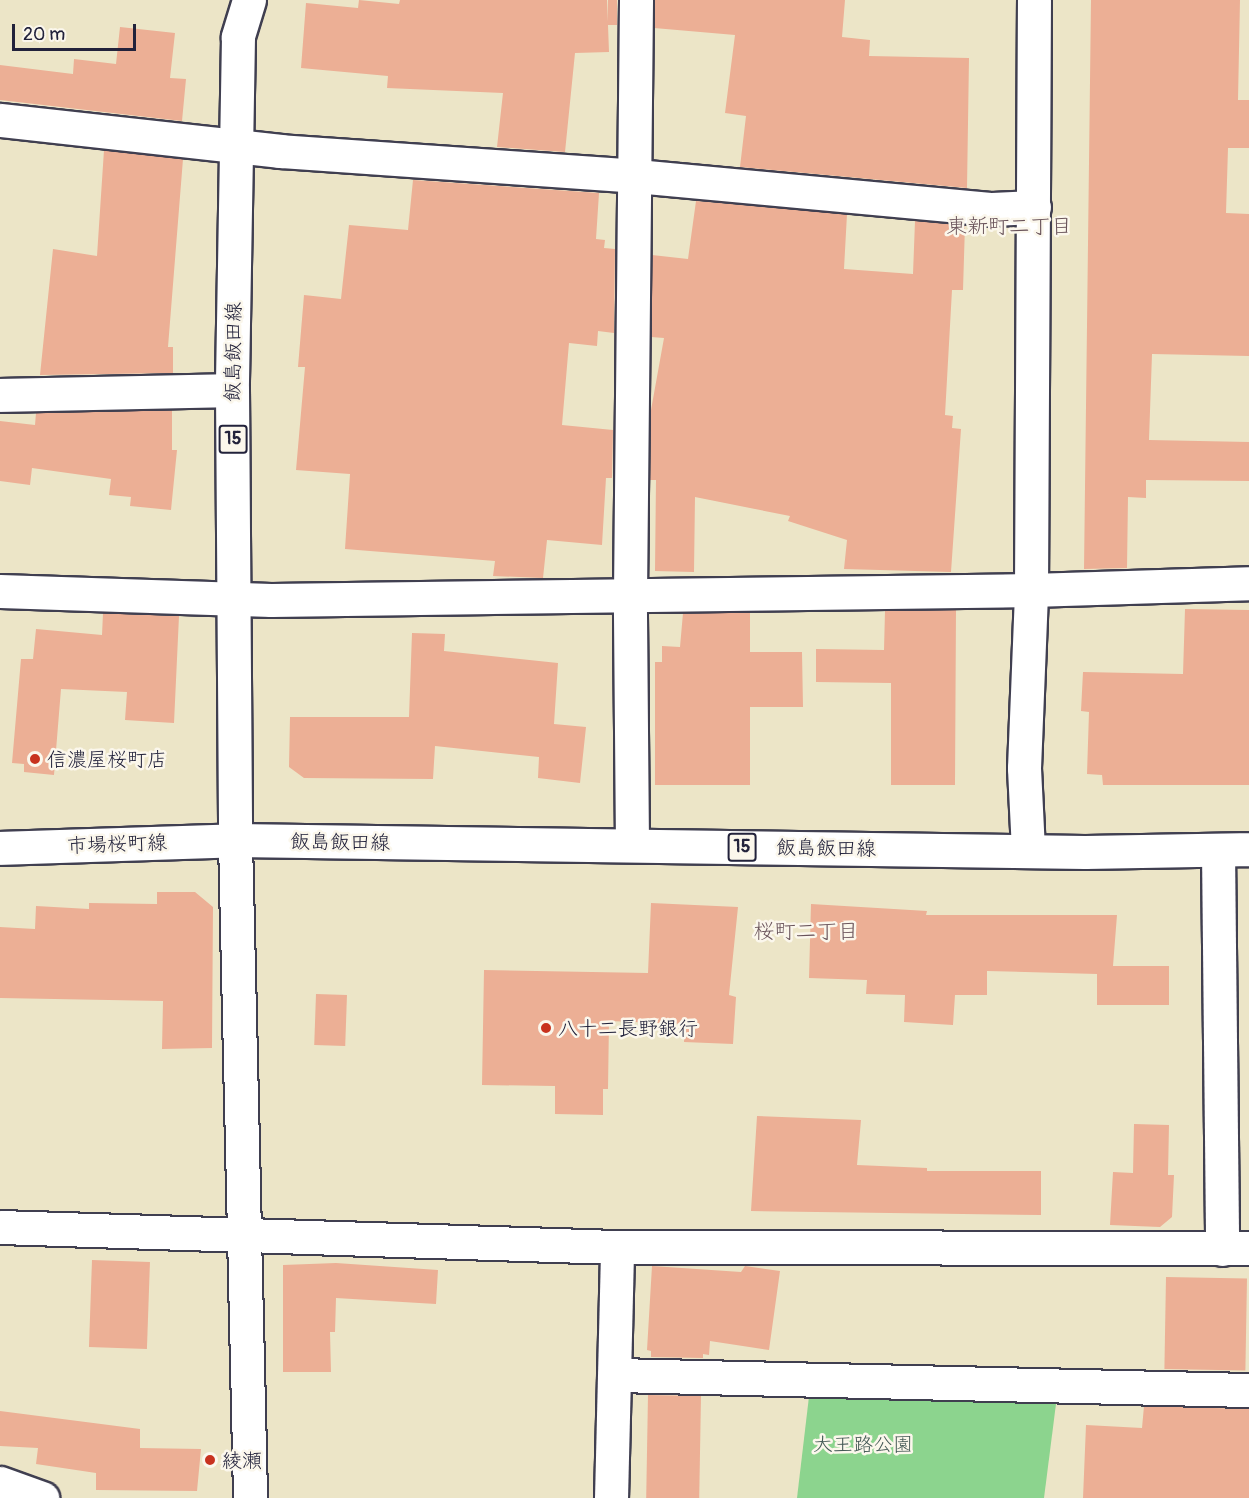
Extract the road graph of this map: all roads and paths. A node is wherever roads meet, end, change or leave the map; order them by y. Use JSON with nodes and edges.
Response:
{"nodes":[{"id":1,"x":226,"y":0,"type":"edge"},
{"id":2,"x":249,"y":0,"type":"edge"},
{"id":3,"x":636,"y":0,"type":"edge"},
{"id":4,"x":1034,"y":0,"type":"edge"},
{"id":5,"x":238,"y":38,"type":"junction"},
{"id":6,"x":0,"y":120,"type":"edge"},
{"id":7,"x":237,"y":146,"type":"junction"},
{"id":8,"x":636,"y":176,"type":"junction"},
{"id":9,"x":1034,"y":207,"type":"junction"},
{"id":10,"x":232,"y":390,"type":"junction"},
{"id":11,"x":0,"y":395,"type":"edge"},
{"id":12,"x":1249,"y":583,"type":"edge"},
{"id":13,"x":1031,"y":590,"type":"junction"},
{"id":14,"x":0,"y":591,"type":"edge"},
{"id":15,"x":630,"y":594,"type":"junction"},
{"id":16,"x":235,"y":597,"type":"junction"},
{"id":17,"x":235,"y":840,"type":"junction"},
{"id":18,"x":632,"y":845,"type":"junction"},
{"id":19,"x":0,"y":848,"type":"edge"},
{"id":20,"x":1234,"y":849,"type":"edge"},
{"id":21,"x":1028,"y":850,"type":"junction"},
{"id":22,"x":0,"y":1227,"type":"edge"},
{"id":23,"x":246,"y":1236,"type":"junction"},
{"id":24,"x":617,"y":1247,"type":"junction"},
{"id":25,"x":1236,"y":1249,"type":"edge"},
{"id":26,"x":616,"y":1375,"type":"junction"},
{"id":27,"x":1249,"y":1390,"type":"edge"},
{"id":28,"x":0,"y":1483,"type":"edge"},
{"id":29,"x":42,"y":1498,"type":"edge"},
{"id":30,"x":250,"y":1498,"type":"edge"},
{"id":31,"x":611,"y":1498,"type":"edge"}],
"edges":[{"from":1,"to":5,"type":"street","name":"飯島飯田線","number":"15"},
{"from":2,"to":5,"type":"street","name":"飯島飯田線","number":"15"},
{"from":3,"to":8,"type":"street"},
{"from":4,"to":9,"type":"street"},
{"from":5,"to":7,"type":"street","name":"飯島飯田線","number":"15"},
{"from":6,"to":7,"type":"street"},
{"from":7,"to":8,"type":"street"},
{"from":7,"to":10,"type":"street","name":"飯島飯田線","number":"15"},
{"from":8,"to":9,"type":"street"},
{"from":8,"to":15,"type":"street"},
{"from":9,"to":13,"type":"street"},
{"from":10,"to":11,"type":"street"},
{"from":10,"to":16,"type":"street","name":"飯島飯田線","number":"15"},
{"from":12,"to":13,"type":"street"},
{"from":13,"to":15,"type":"street"},
{"from":13,"to":21,"type":"street"},
{"from":14,"to":16,"type":"street"},
{"from":15,"to":16,"type":"street"},
{"from":15,"to":18,"type":"street"},
{"from":16,"to":17,"type":"street","name":"飯島飯田線","number":"15"},
{"from":17,"to":18,"type":"street","name":"飯島飯田線","number":"15"},
{"from":17,"to":19,"type":"street","name":"市場桜町線"},
{"from":17,"to":23,"type":"street"},
{"from":18,"to":21,"type":"street","name":"飯島飯田線","number":"15"},
{"from":20,"to":21,"type":"street","name":"飯島飯田線","number":"15"},
{"from":20,"to":25,"type":"street"},
{"from":22,"to":23,"type":"street"},
{"from":23,"to":24,"type":"street"},
{"from":23,"to":30,"type":"street"},
{"from":24,"to":25,"type":"street"},
{"from":24,"to":26,"type":"street"},
{"from":26,"to":27,"type":"street"},
{"from":26,"to":31,"type":"street"},
{"from":28,"to":29,"type":"street"}]}
